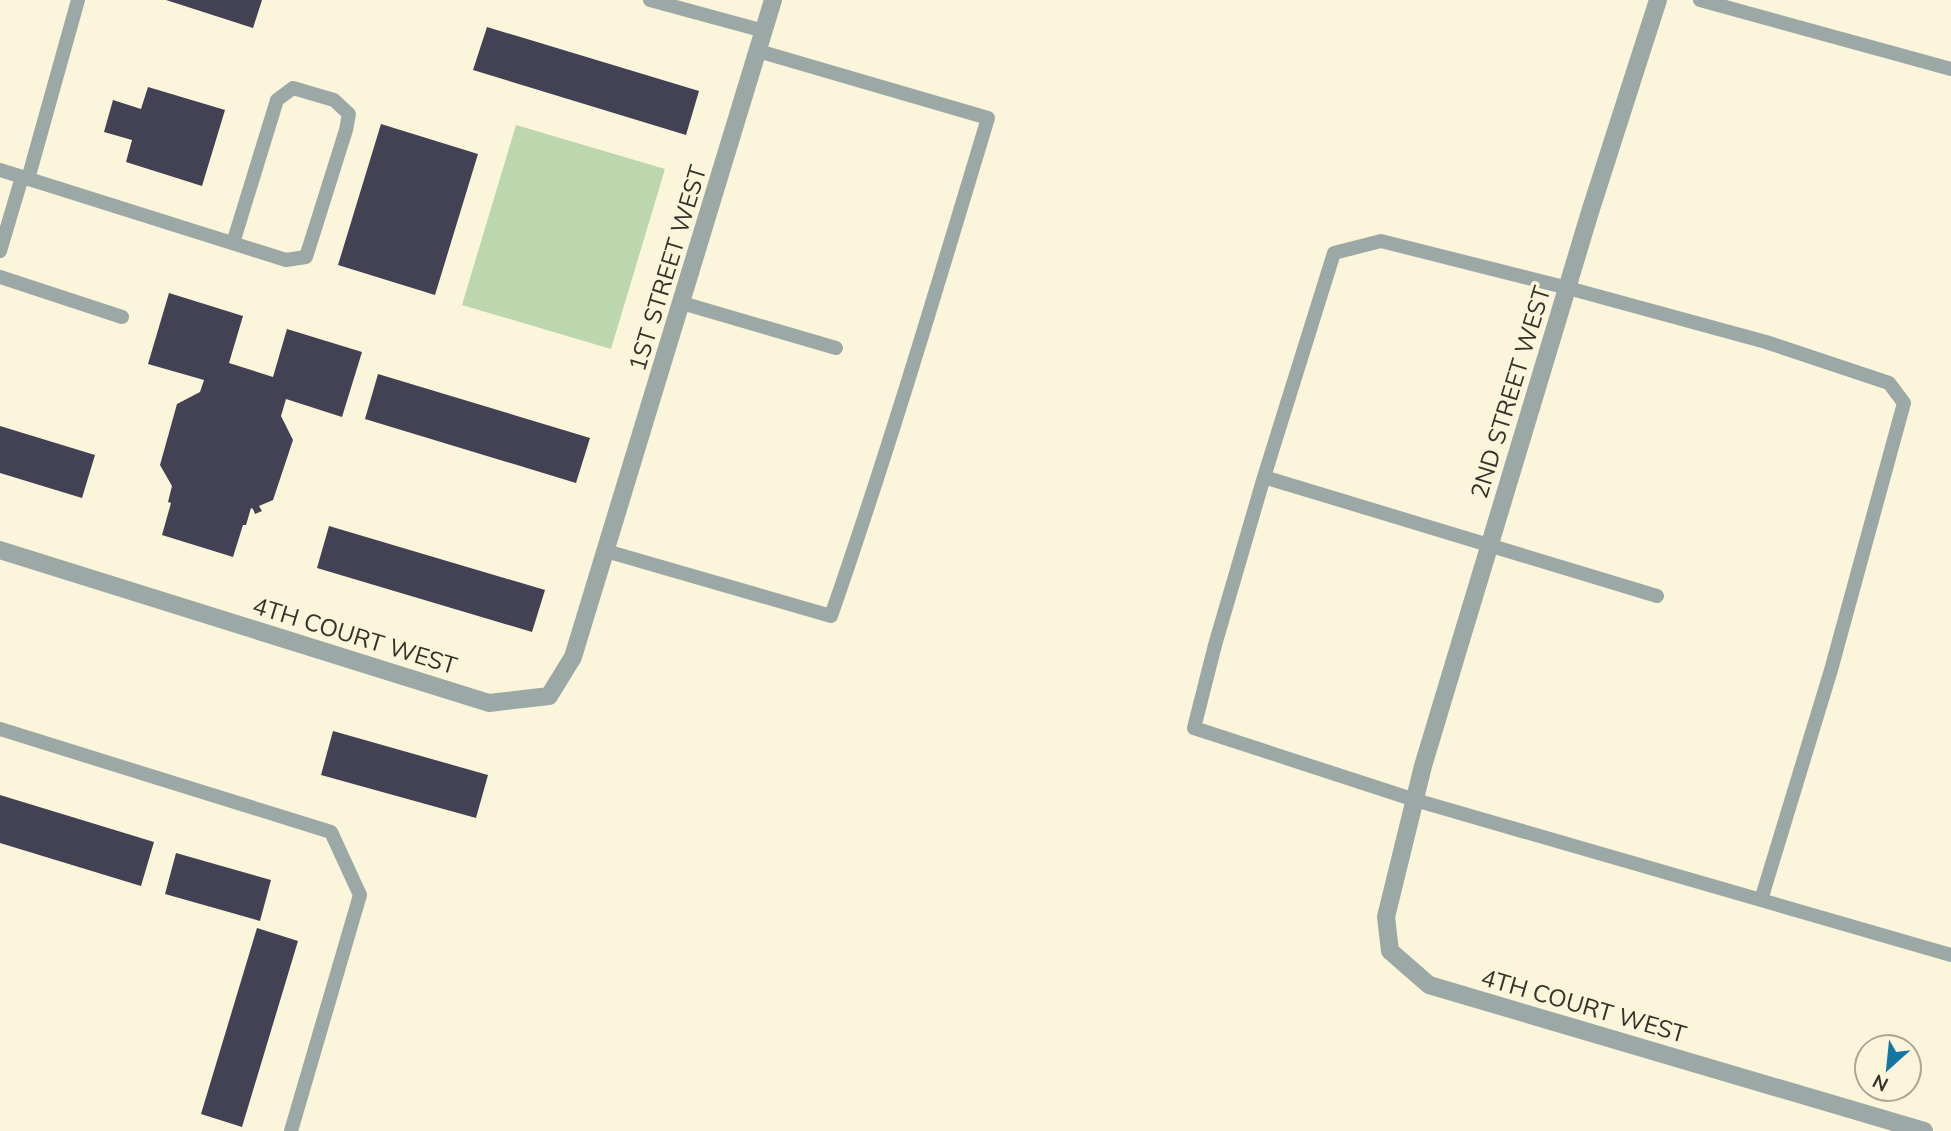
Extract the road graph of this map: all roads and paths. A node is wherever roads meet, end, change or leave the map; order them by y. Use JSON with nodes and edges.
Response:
{"nodes":[{"id":1,"x":78,"y":0,"type":"edge"},
{"id":2,"x":650,"y":0,"type":"edge"},
{"id":3,"x":773,"y":0,"type":"edge"},
{"id":4,"x":1658,"y":0,"type":"edge"},
{"id":5,"x":1700,"y":0,"type":"edge"},
{"id":6,"x":764,"y":31,"type":"junction"},
{"id":7,"x":758,"y":51,"type":"junction"},
{"id":8,"x":1951,"y":69,"type":"edge"},
{"id":9,"x":0,"y":170,"type":"edge"},
{"id":10,"x":25,"y":178,"type":"junction"},
{"id":11,"x":233,"y":243,"type":"junction"},
{"id":12,"x":0,"y":251,"type":"edge"},
{"id":13,"x":0,"y":277,"type":"edge"},
{"id":14,"x":1568,"y":288,"type":"junction"},
{"id":15,"x":682,"y":303,"type":"junction"},
{"id":16,"x":122,"y":317,"type":"dead end"},
{"id":17,"x":836,"y":348,"type":"dead end"},
{"id":18,"x":1264,"y":477,"type":"junction"},
{"id":19,"x":1489,"y":545,"type":"junction"},
{"id":20,"x":0,"y":550,"type":"edge"},
{"id":21,"x":606,"y":551,"type":"junction"},
{"id":22,"x":1657,"y":596,"type":"dead end"},
{"id":23,"x":0,"y":729,"type":"edge"},
{"id":24,"x":1415,"y":800,"type":"junction"},
{"id":25,"x":1761,"y":900,"type":"junction"},
{"id":26,"x":1951,"y":955,"type":"edge"},
{"id":27,"x":291,"y":1131,"type":"edge"},
{"id":28,"x":1924,"y":1131,"type":"edge"}],
"edges":[{"from":1,"to":10,"type":"lane"},
{"from":2,"to":6,"type":"lane"},
{"from":3,"to":6,"type":"street","name":"1ST STREET WEST"},
{"from":4,"to":14,"type":"street","name":"2ND STREET WEST"},
{"from":5,"to":8,"type":"lane"},
{"from":6,"to":7,"type":"street","name":"1ST STREET WEST"},
{"from":7,"to":15,"type":"street","name":"1ST STREET WEST"},
{"from":7,"to":21,"type":"lane"},
{"from":9,"to":10,"type":"lane"},
{"from":10,"to":11,"type":"lane"},
{"from":10,"to":12,"type":"lane"},
{"from":11,"to":11,"type":"lane"},
{"from":13,"to":16,"type":"lane"},
{"from":14,"to":18,"type":"lane"},
{"from":14,"to":19,"type":"street","name":"2ND STREET WEST"},
{"from":14,"to":25,"type":"lane"},
{"from":15,"to":17,"type":"lane"},
{"from":15,"to":21,"type":"street","name":"1ST STREET WEST"},
{"from":18,"to":19,"type":"lane"},
{"from":18,"to":24,"type":"lane"},
{"from":19,"to":22,"type":"lane"},
{"from":19,"to":24,"type":"street","name":"2ND STREET WEST"},
{"from":20,"to":21,"type":"street","name":"4TH COURT WEST"},
{"from":23,"to":27,"type":"lane"},
{"from":24,"to":25,"type":"lane"},
{"from":24,"to":28,"type":"street","name":"4TH COURT WEST"},
{"from":25,"to":26,"type":"lane"}]}
